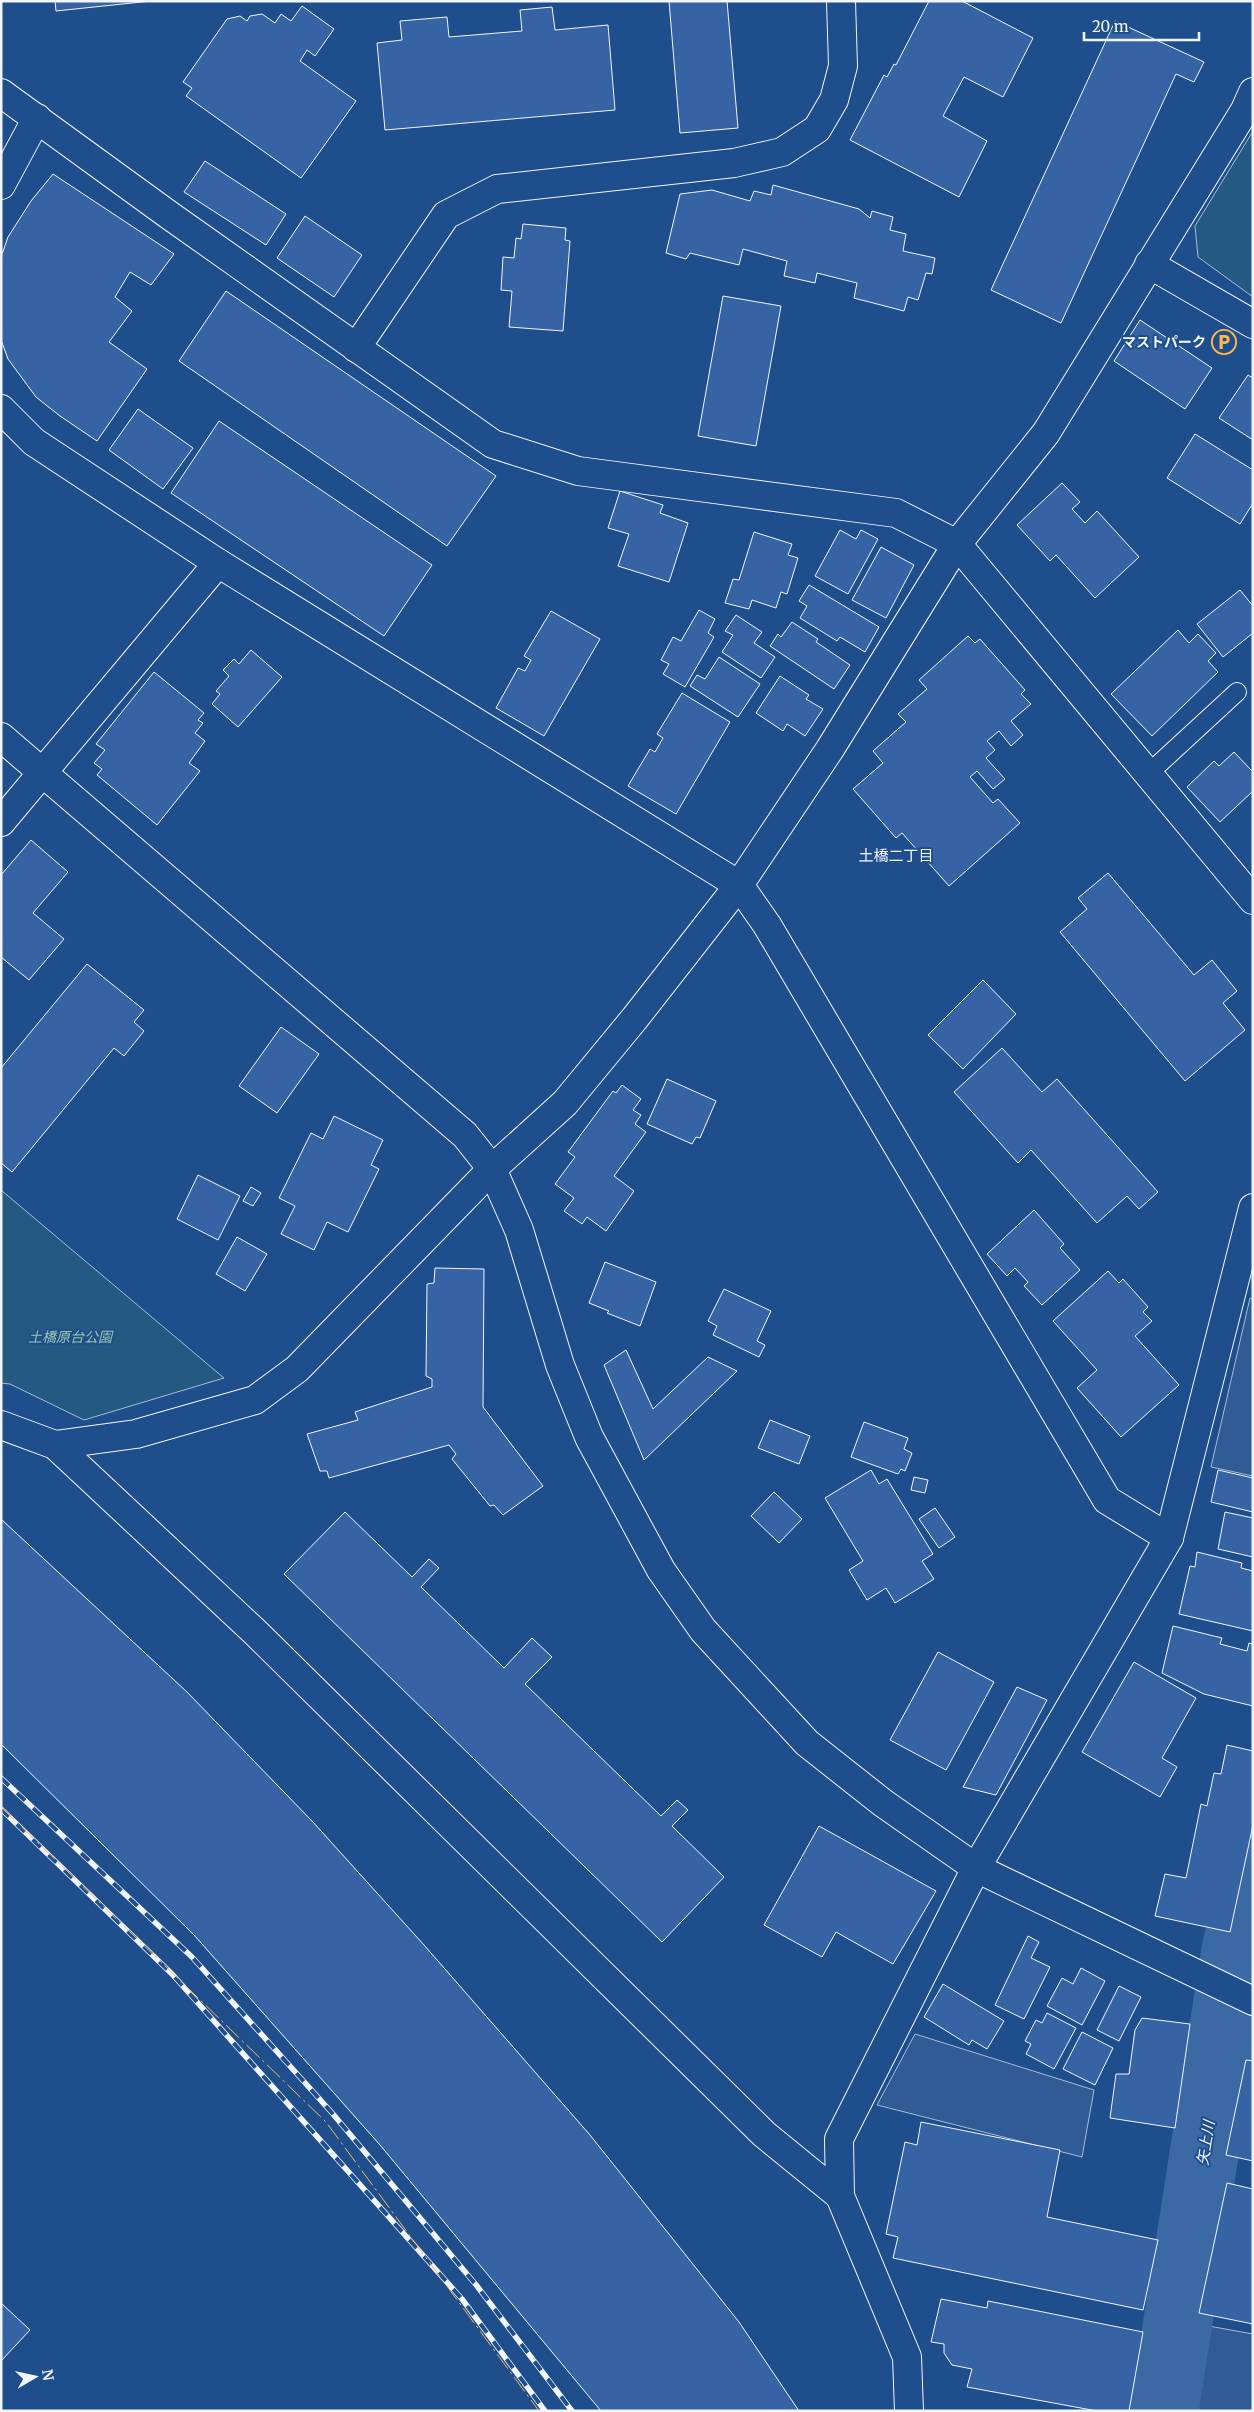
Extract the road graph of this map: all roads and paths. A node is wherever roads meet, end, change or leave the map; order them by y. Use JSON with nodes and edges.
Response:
{"nodes":[{"id":1,"x":841,"y":1,"type":"edge"},
{"id":2,"x":1253,"y":92,"type":"edge"},
{"id":3,"x":1,"y":93,"type":"edge"},
{"id":4,"x":37,"y":118,"type":"junction"},
{"id":5,"x":1,"y":185,"type":"edge"},
{"id":6,"x":1149,"y":264,"type":"junction"},
{"id":7,"x":1253,"y":324,"type":"edge"},
{"id":8,"x":356,"y":348,"type":"junction"},
{"id":9,"x":1,"y":409,"type":"edge"},
{"id":10,"x":957,"y":544,"type":"junction"},
{"id":11,"x":218,"y":564,"type":"junction"},
{"id":12,"x":1237,"y":692,"type":"dead end"},
{"id":13,"x":1,"y":737,"type":"edge"},
{"id":14,"x":44,"y":773,"type":"junction"},
{"id":15,"x":1148,"y":774,"type":"junction"},
{"id":16,"x":1,"y":822,"type":"edge"},
{"id":17,"x":738,"y":885,"type":"junction"},
{"id":18,"x":1253,"y":900,"type":"edge"},
{"id":19,"x":492,"y":1169,"type":"junction"},
{"id":20,"x":1253,"y":1208,"type":"edge"},
{"id":21,"x":1,"y":1425,"type":"edge"},
{"id":22,"x":55,"y":1445,"type":"junction"},
{"id":23,"x":1169,"y":1538,"type":"junction"},
{"id":24,"x":976,"y":1868,"type":"junction"},
{"id":25,"x":1253,"y":2001,"type":"edge"},
{"id":26,"x":840,"y":2196,"type":"junction"},
{"id":27,"x":910,"y":2411,"type":"edge"}],
"edges":[{"from":1,"to":8,"type":"street"},
{"from":2,"to":6,"type":"street"},
{"from":3,"to":4,"type":"street"},
{"from":4,"to":5,"type":"street"},
{"from":4,"to":8,"type":"street"},
{"from":6,"to":7,"type":"street"},
{"from":6,"to":10,"type":"street"},
{"from":8,"to":10,"type":"street"},
{"from":9,"to":11,"type":"street"},
{"from":10,"to":15,"type":"street"},
{"from":10,"to":17,"type":"street"},
{"from":11,"to":14,"type":"street"},
{"from":11,"to":17,"type":"street"},
{"from":12,"to":15,"type":"lane"},
{"from":13,"to":14,"type":"street"},
{"from":14,"to":16,"type":"street"},
{"from":14,"to":19,"type":"street"},
{"from":15,"to":18,"type":"street"},
{"from":17,"to":19,"type":"street"},
{"from":17,"to":23,"type":"street"},
{"from":19,"to":22,"type":"street"},
{"from":19,"to":24,"type":"street"},
{"from":20,"to":23,"type":"street"},
{"from":21,"to":22,"type":"street"},
{"from":22,"to":26,"type":"street"},
{"from":23,"to":24,"type":"street"},
{"from":24,"to":25,"type":"street"},
{"from":24,"to":26,"type":"street"},
{"from":26,"to":27,"type":"street"}]}
